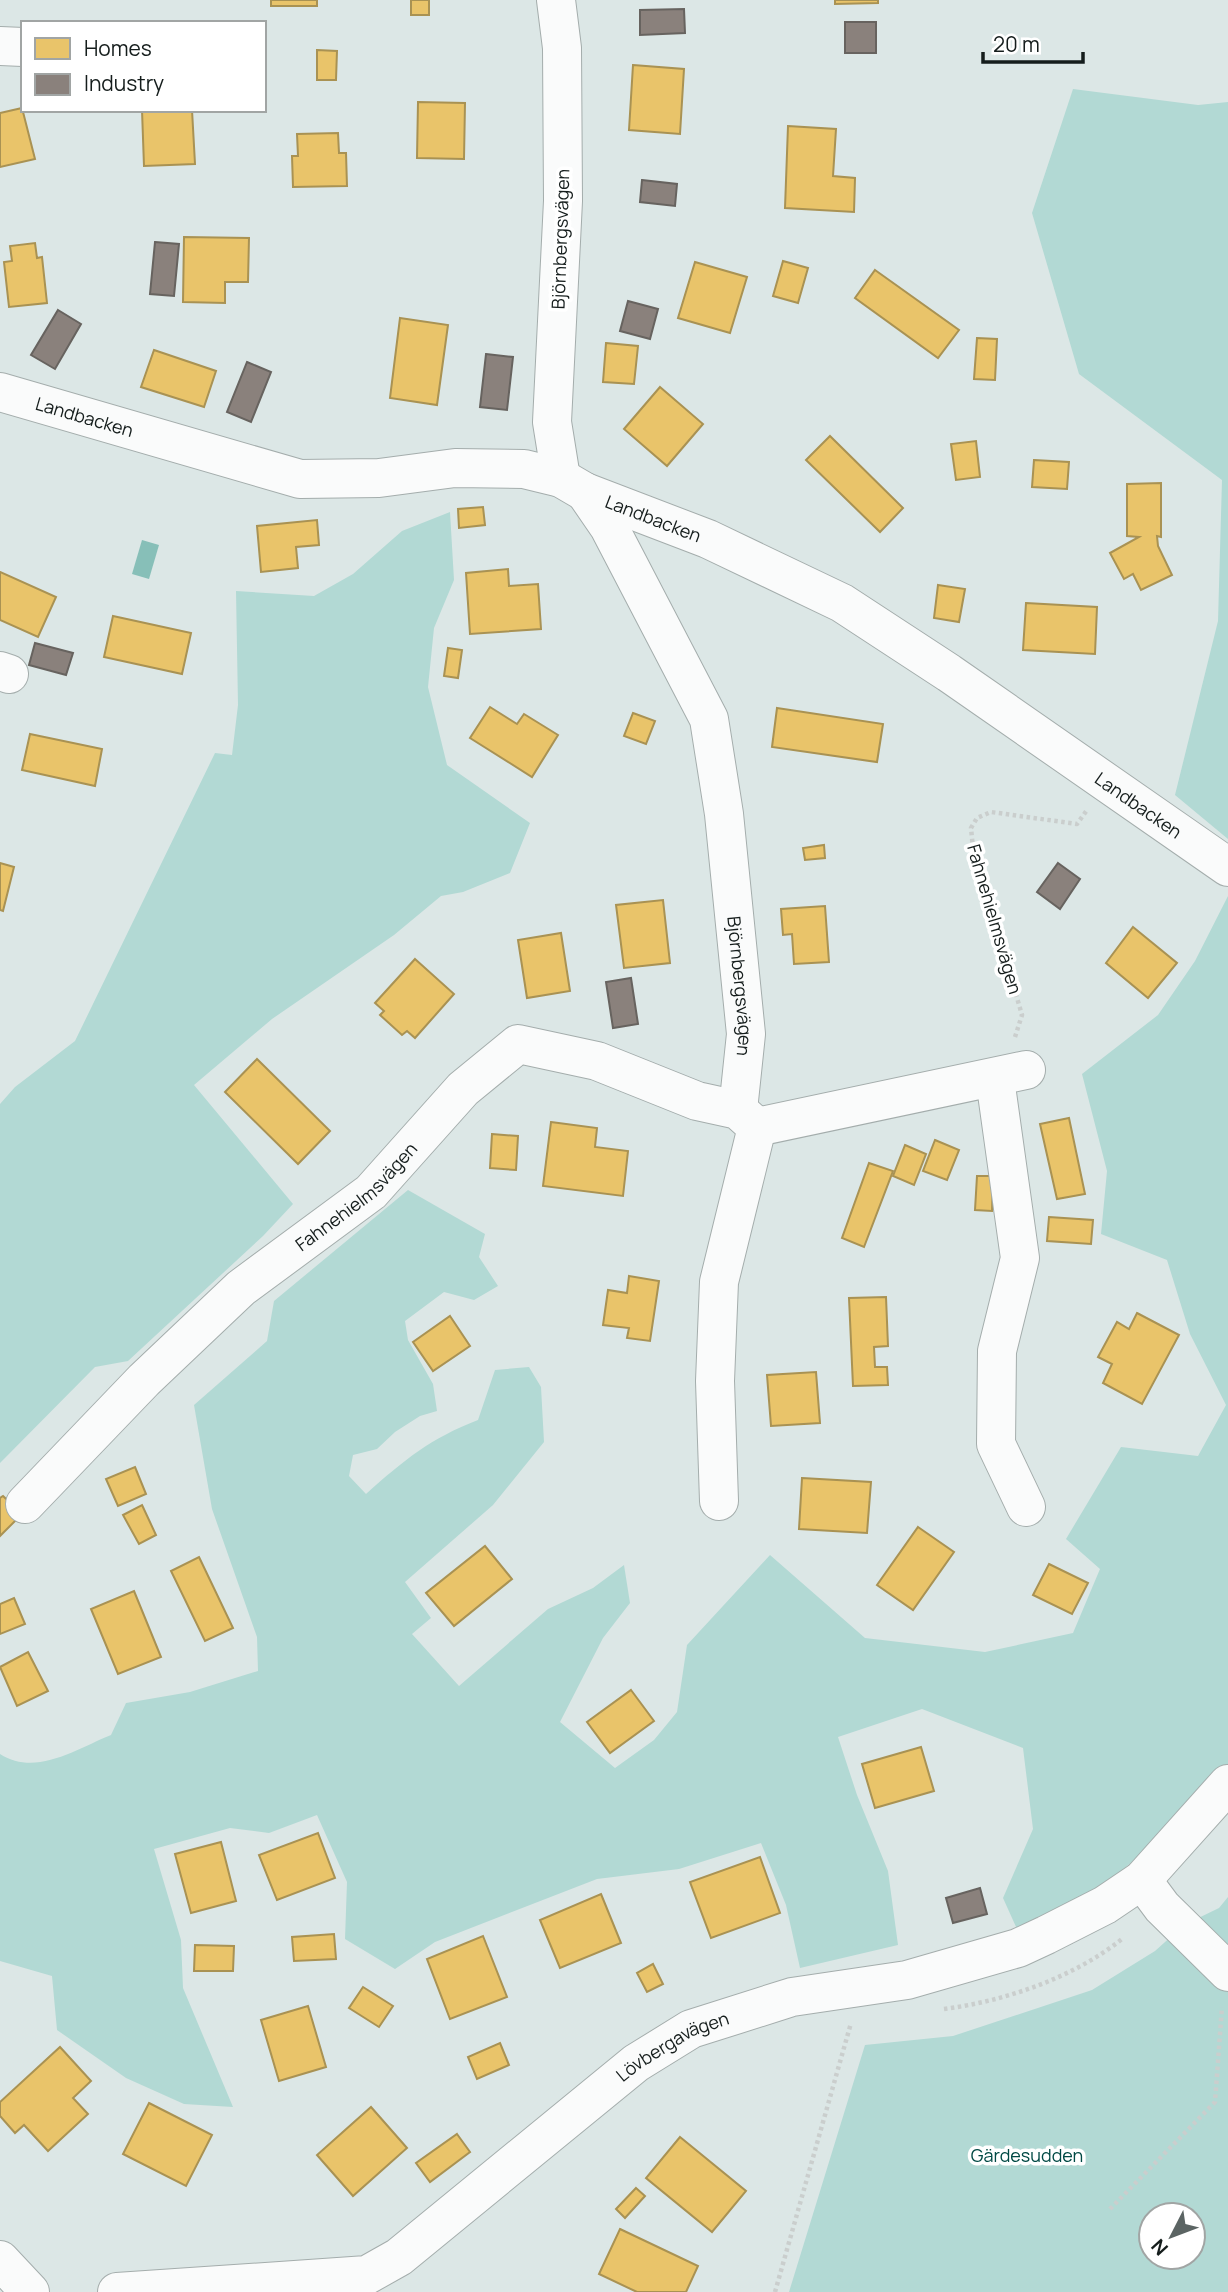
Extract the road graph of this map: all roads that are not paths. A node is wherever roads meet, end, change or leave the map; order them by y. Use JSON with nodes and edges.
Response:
{"nodes":[{"id":1,"x":556,"y":0,"type":"edge"},
{"id":2,"x":0,"y":46,"type":"edge"},
{"id":3,"x":21,"y":47,"type":"edge"},
{"id":4,"x":0,"y":391,"type":"edge"},
{"id":5,"x":573,"y":485,"type":"junction"},
{"id":6,"x":1228,"y":867,"type":"edge"},
{"id":7,"x":748,"y":1118,"type":"junction"},
{"id":8,"x":719,"y":1501,"type":"dead end"},
{"id":9,"x":26,"y":1504,"type":"dead end"},
{"id":10,"x":1026,"y":1507,"type":"dead end"},
{"id":11,"x":1228,"y":1784,"type":"edge"},
{"id":12,"x":1152,"y":1893,"type":"junction"},
{"id":13,"x":1227,"y":1972,"type":"edge"},
{"id":14,"x":0,"y":2260,"type":"edge"},
{"id":15,"x":30,"y":2292,"type":"edge"},
{"id":16,"x":117,"y":2292,"type":"edge"}],
"edges":[{"from":1,"to":5,"type":"street","name":"Björnbergsvägen"},
{"from":2,"to":3,"type":"street"},
{"from":4,"to":5,"type":"street","name":"Landbacken"},
{"from":5,"to":6,"type":"street","name":"Landbacken"},
{"from":5,"to":7,"type":"street","name":"Björnbergsvägen"},
{"from":7,"to":8,"type":"street","name":"Björnbergsvägen"},
{"from":7,"to":9,"type":"street","name":"Fahnehielmsvägen"},
{"from":7,"to":10,"type":"street","name":"Fahnehielmsvägen"},
{"from":11,"to":12,"type":"street","name":"Lövbergavägen"},
{"from":12,"to":13,"type":"street"},
{"from":12,"to":16,"type":"street","name":"Lövbergavägen"},
{"from":14,"to":15,"type":"street"}]}
